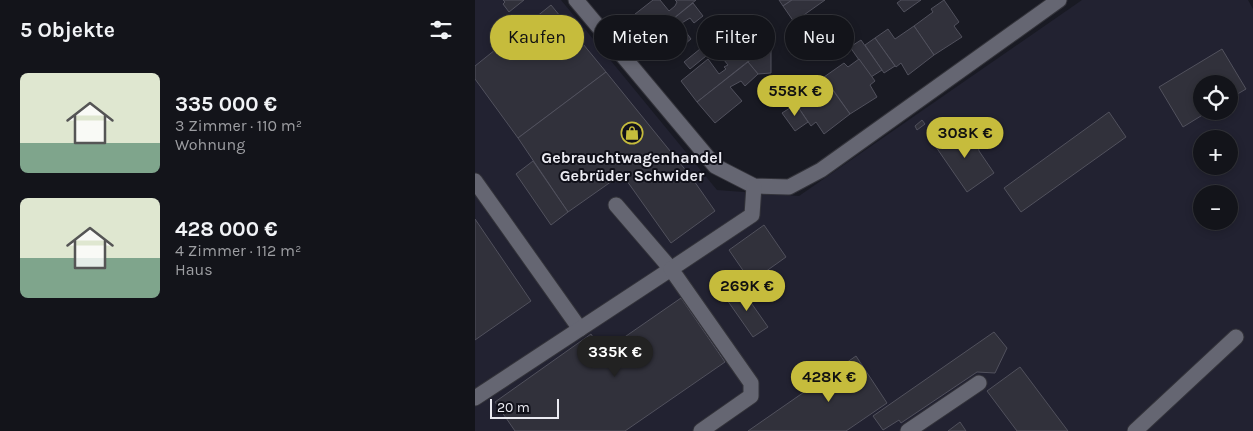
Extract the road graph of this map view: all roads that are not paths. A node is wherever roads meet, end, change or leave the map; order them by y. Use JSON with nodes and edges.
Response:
{"nodes":[{"id":1,"x":576,"y":0,"type":"edge"},
{"id":2,"x":1059,"y":0,"type":"edge"},
{"id":3,"x":475,"y":181,"type":"edge"},
{"id":4,"x":754,"y":186,"type":"junction"},
{"id":5,"x":616,"y":205,"type":"dead end"},
{"id":6,"x":671,"y":269,"type":"junction"},
{"id":7,"x":580,"y":329,"type":"junction"},
{"id":8,"x":1236,"y":338,"type":"dead end"},
{"id":9,"x":979,"y":383,"type":"dead end"},
{"id":10,"x":475,"y":398,"type":"edge"},
{"id":11,"x":701,"y":431,"type":"edge"},
{"id":12,"x":908,"y":431,"type":"edge"},
{"id":13,"x":1135,"y":431,"type":"edge"}],
"edges":[{"from":1,"to":4,"type":"street"},
{"from":2,"to":4,"type":"street"},
{"from":3,"to":7,"type":"street"},
{"from":4,"to":6,"type":"street"},
{"from":5,"to":6,"type":"street"},
{"from":6,"to":7,"type":"street"},
{"from":6,"to":11,"type":"street"},
{"from":7,"to":10,"type":"street"},
{"from":8,"to":13,"type":"street"},
{"from":9,"to":12,"type":"street"}]}
